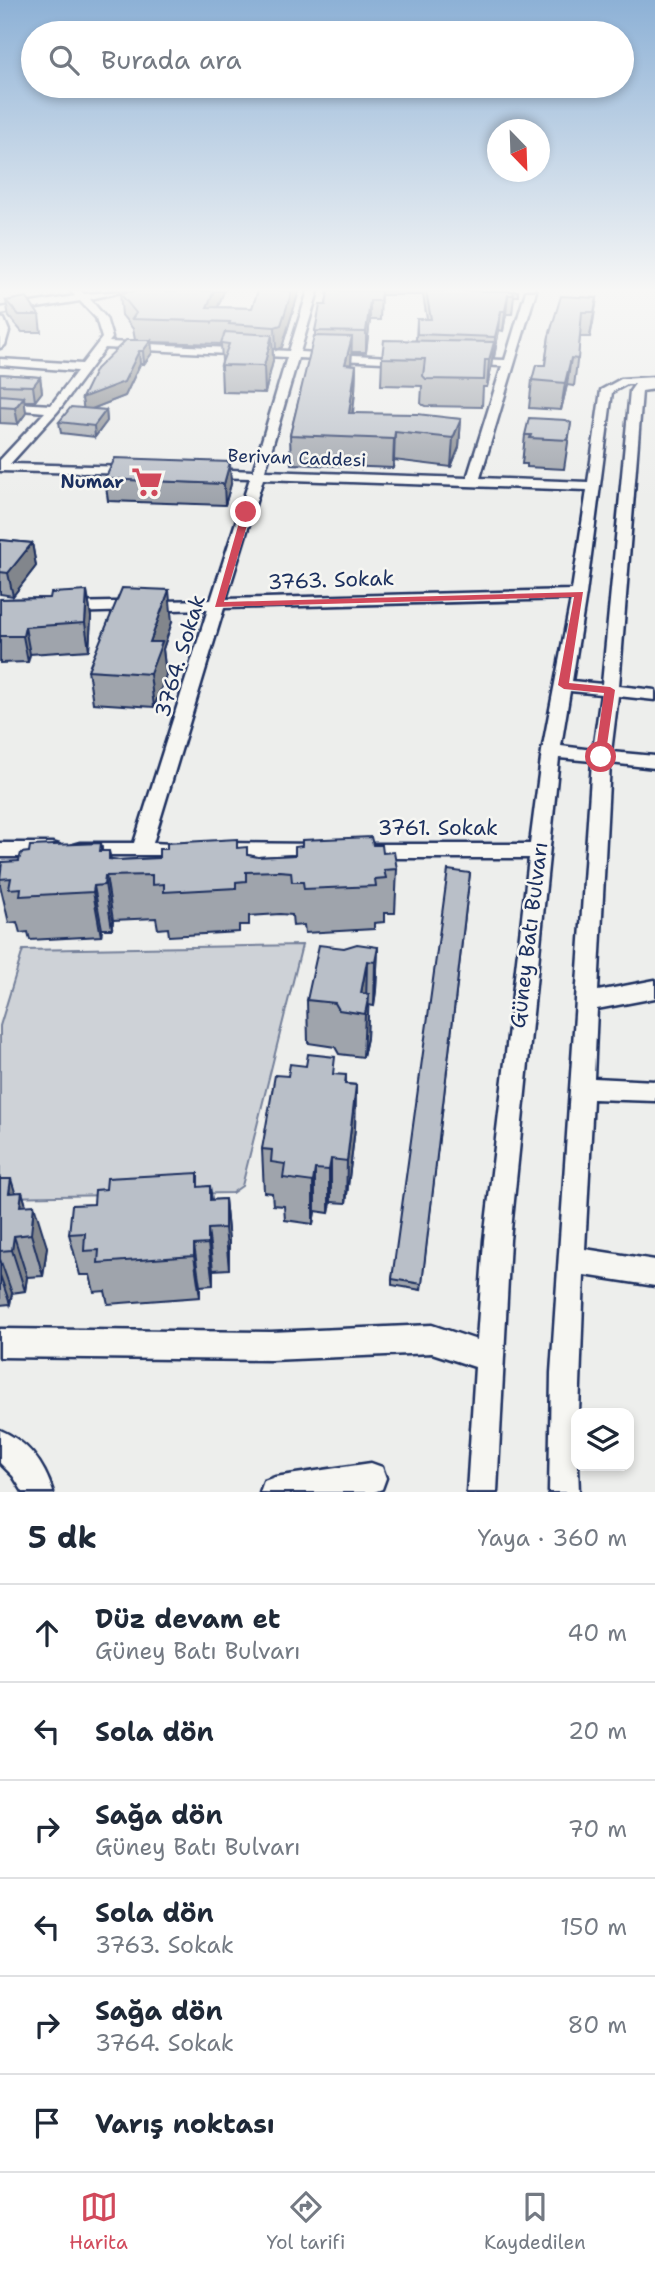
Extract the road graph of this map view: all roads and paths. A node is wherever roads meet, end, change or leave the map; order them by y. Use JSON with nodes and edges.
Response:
{"nodes":[{"id":1,"x":92,"y":361,"type":"edge"},
{"id":2,"x":291,"y":361,"type":"edge"},
{"id":3,"x":455,"y":361,"type":"edge"},
{"id":4,"x":0,"y":362,"type":"edge"},
{"id":5,"x":509,"y":363,"type":"joint"},
{"id":6,"x":87,"y":368,"type":"junction"},
{"id":7,"x":655,"y":372,"type":"edge"},
{"id":8,"x":655,"y":380,"type":"edge"},
{"id":9,"x":633,"y":386,"type":"edge"},
{"id":10,"x":0,"y":405,"type":"edge"},
{"id":11,"x":54,"y":409,"type":"junction"},
{"id":12,"x":0,"y":467,"type":"edge"},
{"id":13,"x":145,"y":471,"type":"edge"},
{"id":14,"x":200,"y":473,"type":"edge"},
{"id":15,"x":260,"y":475,"type":"junction"},
{"id":16,"x":473,"y":480,"type":"junction"},
{"id":17,"x":593,"y":486,"type":"junction"},
{"id":18,"x":579,"y":594,"type":"junction"},
{"id":19,"x":218,"y":605,"type":"junction"},
{"id":20,"x":54,"y":608,"type":"edge"},
{"id":21,"x":564,"y":685,"type":"junction"},
{"id":22,"x":610,"y":690,"type":"junction"},
{"id":23,"x":655,"y":695,"type":"edge"},
{"id":24,"x":551,"y":751,"type":"junction"},
{"id":25,"x":601,"y":757,"type":"junction"},
{"id":26,"x":655,"y":762,"type":"edge"},
{"id":27,"x":0,"y":850,"type":"edge"},
{"id":28,"x":141,"y":850,"type":"junction"},
{"id":29,"x":539,"y":852,"type":"junction"},
{"id":30,"x":655,"y":989,"type":"edge"},
{"id":31,"x":585,"y":1002,"type":"junction"},
{"id":32,"x":580,"y":1088,"type":"junction"},
{"id":33,"x":655,"y":1091,"type":"edge"},
{"id":34,"x":572,"y":1260,"type":"junction"},
{"id":35,"x":655,"y":1273,"type":"edge"},
{"id":36,"x":0,"y":1343,"type":"edge"},
{"id":37,"x":490,"y":1358,"type":"junction"},
{"id":38,"x":0,"y":1445,"type":"edge"},
{"id":39,"x":372,"y":1478,"type":"dead end"},
{"id":40,"x":38,"y":1492,"type":"edge"},
{"id":41,"x":275,"y":1492,"type":"edge"},
{"id":42,"x":482,"y":1492,"type":"edge"},
{"id":43,"x":564,"y":1492,"type":"edge"}],
"edges":[{"from":1,"to":6,"type":"street"},
{"from":2,"to":15,"type":"street","name":"3764. Sokak"},
{"from":3,"to":5,"type":"street"},
{"from":4,"to":6,"type":"street"},
{"from":5,"to":16,"type":"street"},
{"from":6,"to":11,"type":"street"},
{"from":7,"to":9,"type":"street"},
{"from":8,"to":9,"type":"street"},
{"from":9,"to":17,"type":"street","name":"Güney Batı Bulvarı"},
{"from":9,"to":22,"type":"street"},
{"from":10,"to":11,"type":"street"},
{"from":11,"to":12,"type":"street"},
{"from":12,"to":13,"type":"street"},
{"from":14,"to":15,"type":"street","name":"Berivan Caddesi"},
{"from":15,"to":16,"type":"street","name":"Berivan Caddesi"},
{"from":15,"to":19,"type":"street","name":"3764. Sokak"},
{"from":16,"to":17,"type":"street","name":"Berivan Caddesi"},
{"from":17,"to":18,"type":"street","name":"Güney Batı Bulvarı"},
{"from":18,"to":19,"type":"street","name":"3763. Sokak"},
{"from":18,"to":21,"type":"street","name":"Güney Batı Bulvarı"},
{"from":19,"to":20,"type":"street","name":"3763. Sokak"},
{"from":19,"to":28,"type":"street","name":"3764. Sokak"},
{"from":21,"to":22,"type":"street"},
{"from":21,"to":24,"type":"street","name":"Güney Batı Bulvarı"},
{"from":22,"to":23,"type":"street"},
{"from":22,"to":25,"type":"street"},
{"from":24,"to":25,"type":"street"},
{"from":24,"to":29,"type":"street","name":"Güney Batı Bulvarı"},
{"from":25,"to":26,"type":"street"},
{"from":25,"to":31,"type":"street"},
{"from":27,"to":28,"type":"street","name":"3761. Sokak"},
{"from":28,"to":29,"type":"street","name":"3761. Sokak"},
{"from":29,"to":37,"type":"street","name":"Güney Batı Bulvarı"},
{"from":30,"to":31,"type":"street"},
{"from":31,"to":32,"type":"street"},
{"from":32,"to":33,"type":"street"},
{"from":32,"to":34,"type":"street"},
{"from":34,"to":35,"type":"street"},
{"from":34,"to":43,"type":"street"},
{"from":36,"to":37,"type":"street"},
{"from":37,"to":42,"type":"street","name":"Güney Batı Bulvarı"},
{"from":38,"to":40,"type":"street"},
{"from":39,"to":41,"type":"street"}]}
